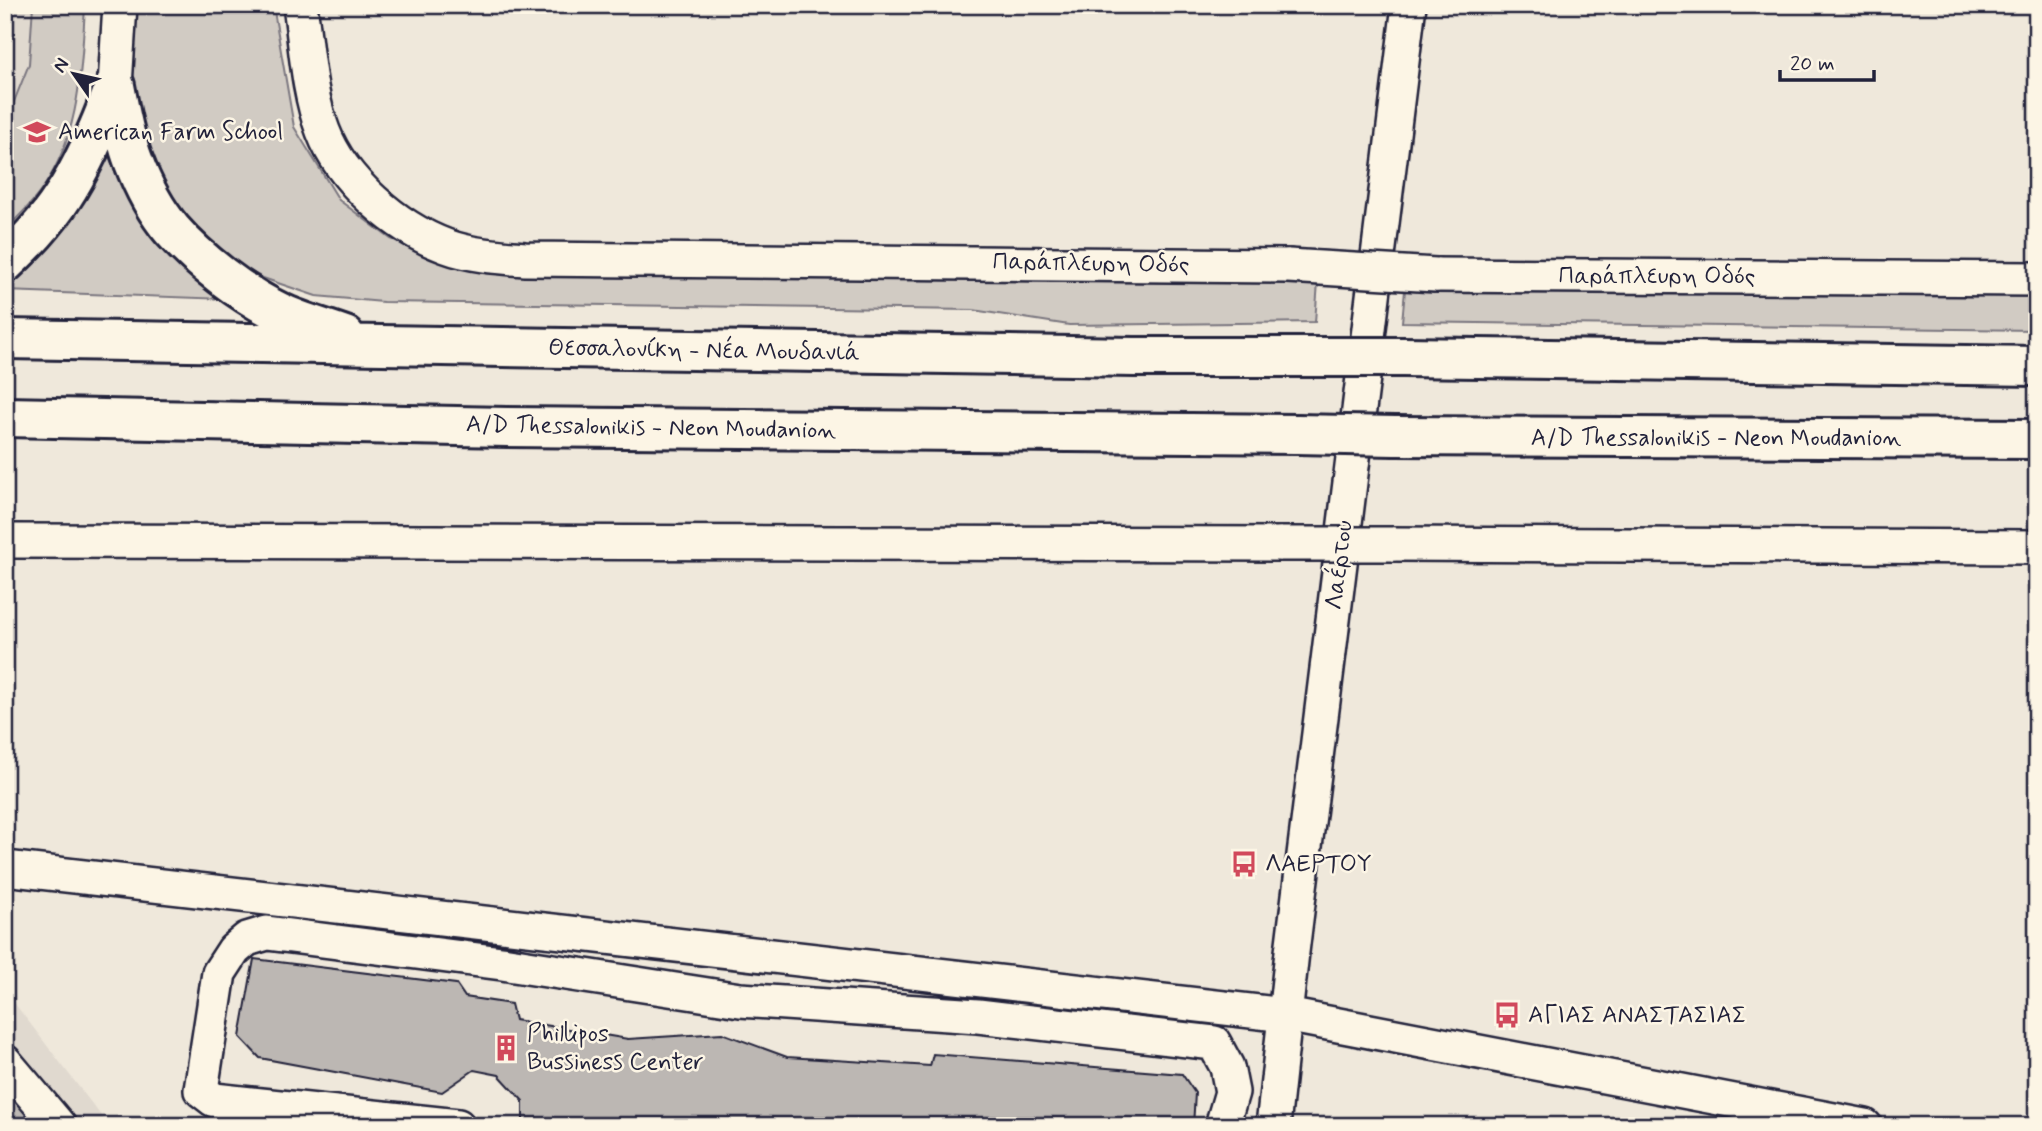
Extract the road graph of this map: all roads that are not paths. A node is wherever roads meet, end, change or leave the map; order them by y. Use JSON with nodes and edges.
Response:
{"nodes":[{"id":1,"x":120,"y":5,"type":"edge"},
{"id":2,"x":300,"y":5,"type":"edge"},
{"id":3,"x":1409,"y":5,"type":"edge"},
{"id":4,"x":115,"y":86,"type":"junction"},
{"id":5,"x":5,"y":263,"type":"edge"},
{"id":6,"x":2037,"y":279,"type":"edge"},
{"id":7,"x":5,"y":339,"type":"edge"},
{"id":8,"x":370,"y":346,"type":"junction"},
{"id":9,"x":2037,"y":366,"type":"edge"},
{"id":10,"x":5,"y":417,"type":"edge"},
{"id":11,"x":1714,"y":438,"type":"junction"},
{"id":12,"x":2037,"y":439,"type":"edge"},
{"id":13,"x":2037,"y":457,"type":"edge"},
{"id":14,"x":5,"y":541,"type":"edge"},
{"id":15,"x":2037,"y":547,"type":"edge"},
{"id":16,"x":5,"y":868,"type":"edge"},
{"id":17,"x":1239,"y":1011,"type":"junction"},
{"id":18,"x":1286,"y":1015,"type":"junction"},
{"id":19,"x":1214,"y":1042,"type":"junction"},
{"id":20,"x":5,"y":1062,"type":"edge"},
{"id":21,"x":59,"y":1126,"type":"edge"},
{"id":22,"x":458,"y":1126,"type":"edge"},
{"id":23,"x":1222,"y":1126,"type":"edge"},
{"id":24,"x":1273,"y":1126,"type":"edge"},
{"id":25,"x":1865,"y":1126,"type":"edge"}],
"edges":[{"from":1,"to":4,"type":"street"},
{"from":2,"to":6,"type":"street","name":"Παράπλευρη Οδός","bridge":true},
{"from":3,"to":18,"type":"street","name":"Λαέρτου"},
{"from":4,"to":5,"type":"highway"},
{"from":4,"to":8,"type":"highway"},
{"from":7,"to":8,"type":"highway","name":"Θεσσαλονίκη - Νέα Μουδανιά"},
{"from":8,"to":9,"type":"highway","name":"Θεσσαλονίκη - Νέα Μουδανιά","bridge":true},
{"from":10,"to":11,"type":"highway","name":"A/D Thessalonikis - Neon Moudanion","bridge":true},
{"from":11,"to":12,"type":"highway","name":"A/D Thessalonikis - Neon Moudanion"},
{"from":11,"to":13,"type":"highway"},
{"from":14,"to":15,"type":"street","bridge":true},
{"from":16,"to":17,"type":"street"},
{"from":17,"to":18,"type":"street"},
{"from":17,"to":19,"type":"street"},
{"from":18,"to":24,"type":"street","name":"Λαέρτου"},
{"from":18,"to":25,"type":"street"},
{"from":19,"to":22,"type":"street"},
{"from":19,"to":23,"type":"street"},
{"from":20,"to":21,"type":"street"}]}
